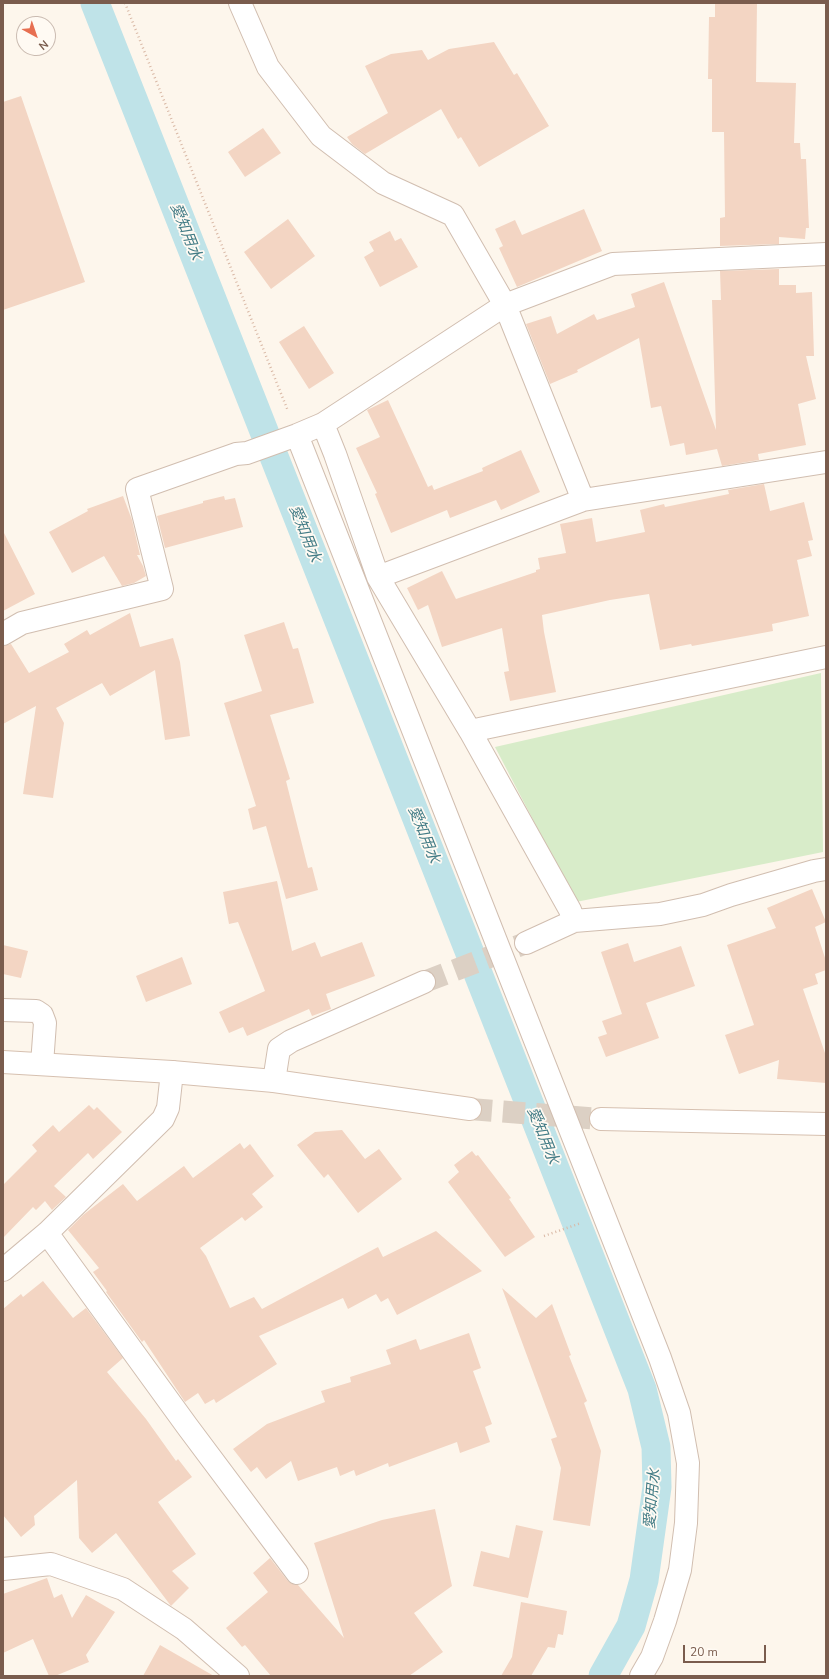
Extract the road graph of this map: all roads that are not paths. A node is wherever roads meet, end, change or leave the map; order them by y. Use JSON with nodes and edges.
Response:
{"nodes":[{"id":1,"x":240,"y":3,"type":"edge"},
{"id":2,"x":826,"y":254,"type":"edge"},
{"id":3,"x":505,"y":305,"type":"junction"},
{"id":4,"x":323,"y":424,"type":"junction"},
{"id":5,"x":297,"y":435,"type":"junction"},
{"id":6,"x":826,"y":462,"type":"edge"},
{"id":7,"x":583,"y":500,"type":"junction"},
{"id":8,"x":378,"y":577,"type":"junction"},
{"id":9,"x":3,"y":634,"type":"edge"},
{"id":10,"x":826,"y":657,"type":"edge"},
{"id":11,"x":470,"y":731,"type":"junction"},
{"id":12,"x":826,"y":869,"type":"edge"},
{"id":13,"x":574,"y":921,"type":"junction"},
{"id":14,"x":526,"y":943,"type":"tunnel mouth"},
{"id":15,"x":424,"y":982,"type":"tunnel mouth"},
{"id":16,"x":3,"y":1010,"type":"edge"},
{"id":17,"x":3,"y":1062,"type":"edge"},
{"id":18,"x":42,"y":1064,"type":"junction"},
{"id":19,"x":172,"y":1072,"type":"junction"},
{"id":20,"x":274,"y":1081,"type":"junction"},
{"id":21,"x":470,"y":1109,"type":"tunnel mouth"},
{"id":22,"x":601,"y":1119,"type":"tunnel mouth"},
{"id":23,"x":826,"y":1124,"type":"edge"},
{"id":24,"x":47,"y":1233,"type":"junction"},
{"id":25,"x":3,"y":1270,"type":"edge"},
{"id":26,"x":3,"y":1569,"type":"edge"},
{"id":27,"x":296,"y":1573,"type":"dead end"},
{"id":28,"x":238,"y":1676,"type":"edge"},
{"id":29,"x":641,"y":1676,"type":"edge"}],
"edges":[{"from":1,"to":3,"type":"street"},
{"from":2,"to":3,"type":"street"},
{"from":3,"to":4,"type":"street"},
{"from":3,"to":7,"type":"street"},
{"from":4,"to":5,"type":"street"},
{"from":4,"to":8,"type":"street"},
{"from":5,"to":9,"type":"street"},
{"from":5,"to":29,"type":"street"},
{"from":6,"to":7,"type":"street"},
{"from":7,"to":8,"type":"street"},
{"from":8,"to":11,"type":"street"},
{"from":10,"to":11,"type":"street"},
{"from":11,"to":13,"type":"street"},
{"from":12,"to":13,"type":"street"},
{"from":13,"to":14,"type":"street"},
{"from":15,"to":20,"type":"street"},
{"from":16,"to":18,"type":"street"},
{"from":17,"to":18,"type":"street"},
{"from":18,"to":19,"type":"street"},
{"from":19,"to":20,"type":"street"},
{"from":19,"to":24,"type":"street"},
{"from":20,"to":21,"type":"street"},
{"from":22,"to":23,"type":"street"},
{"from":24,"to":25,"type":"street"},
{"from":24,"to":27,"type":"street"},
{"from":26,"to":28,"type":"street"}]}
